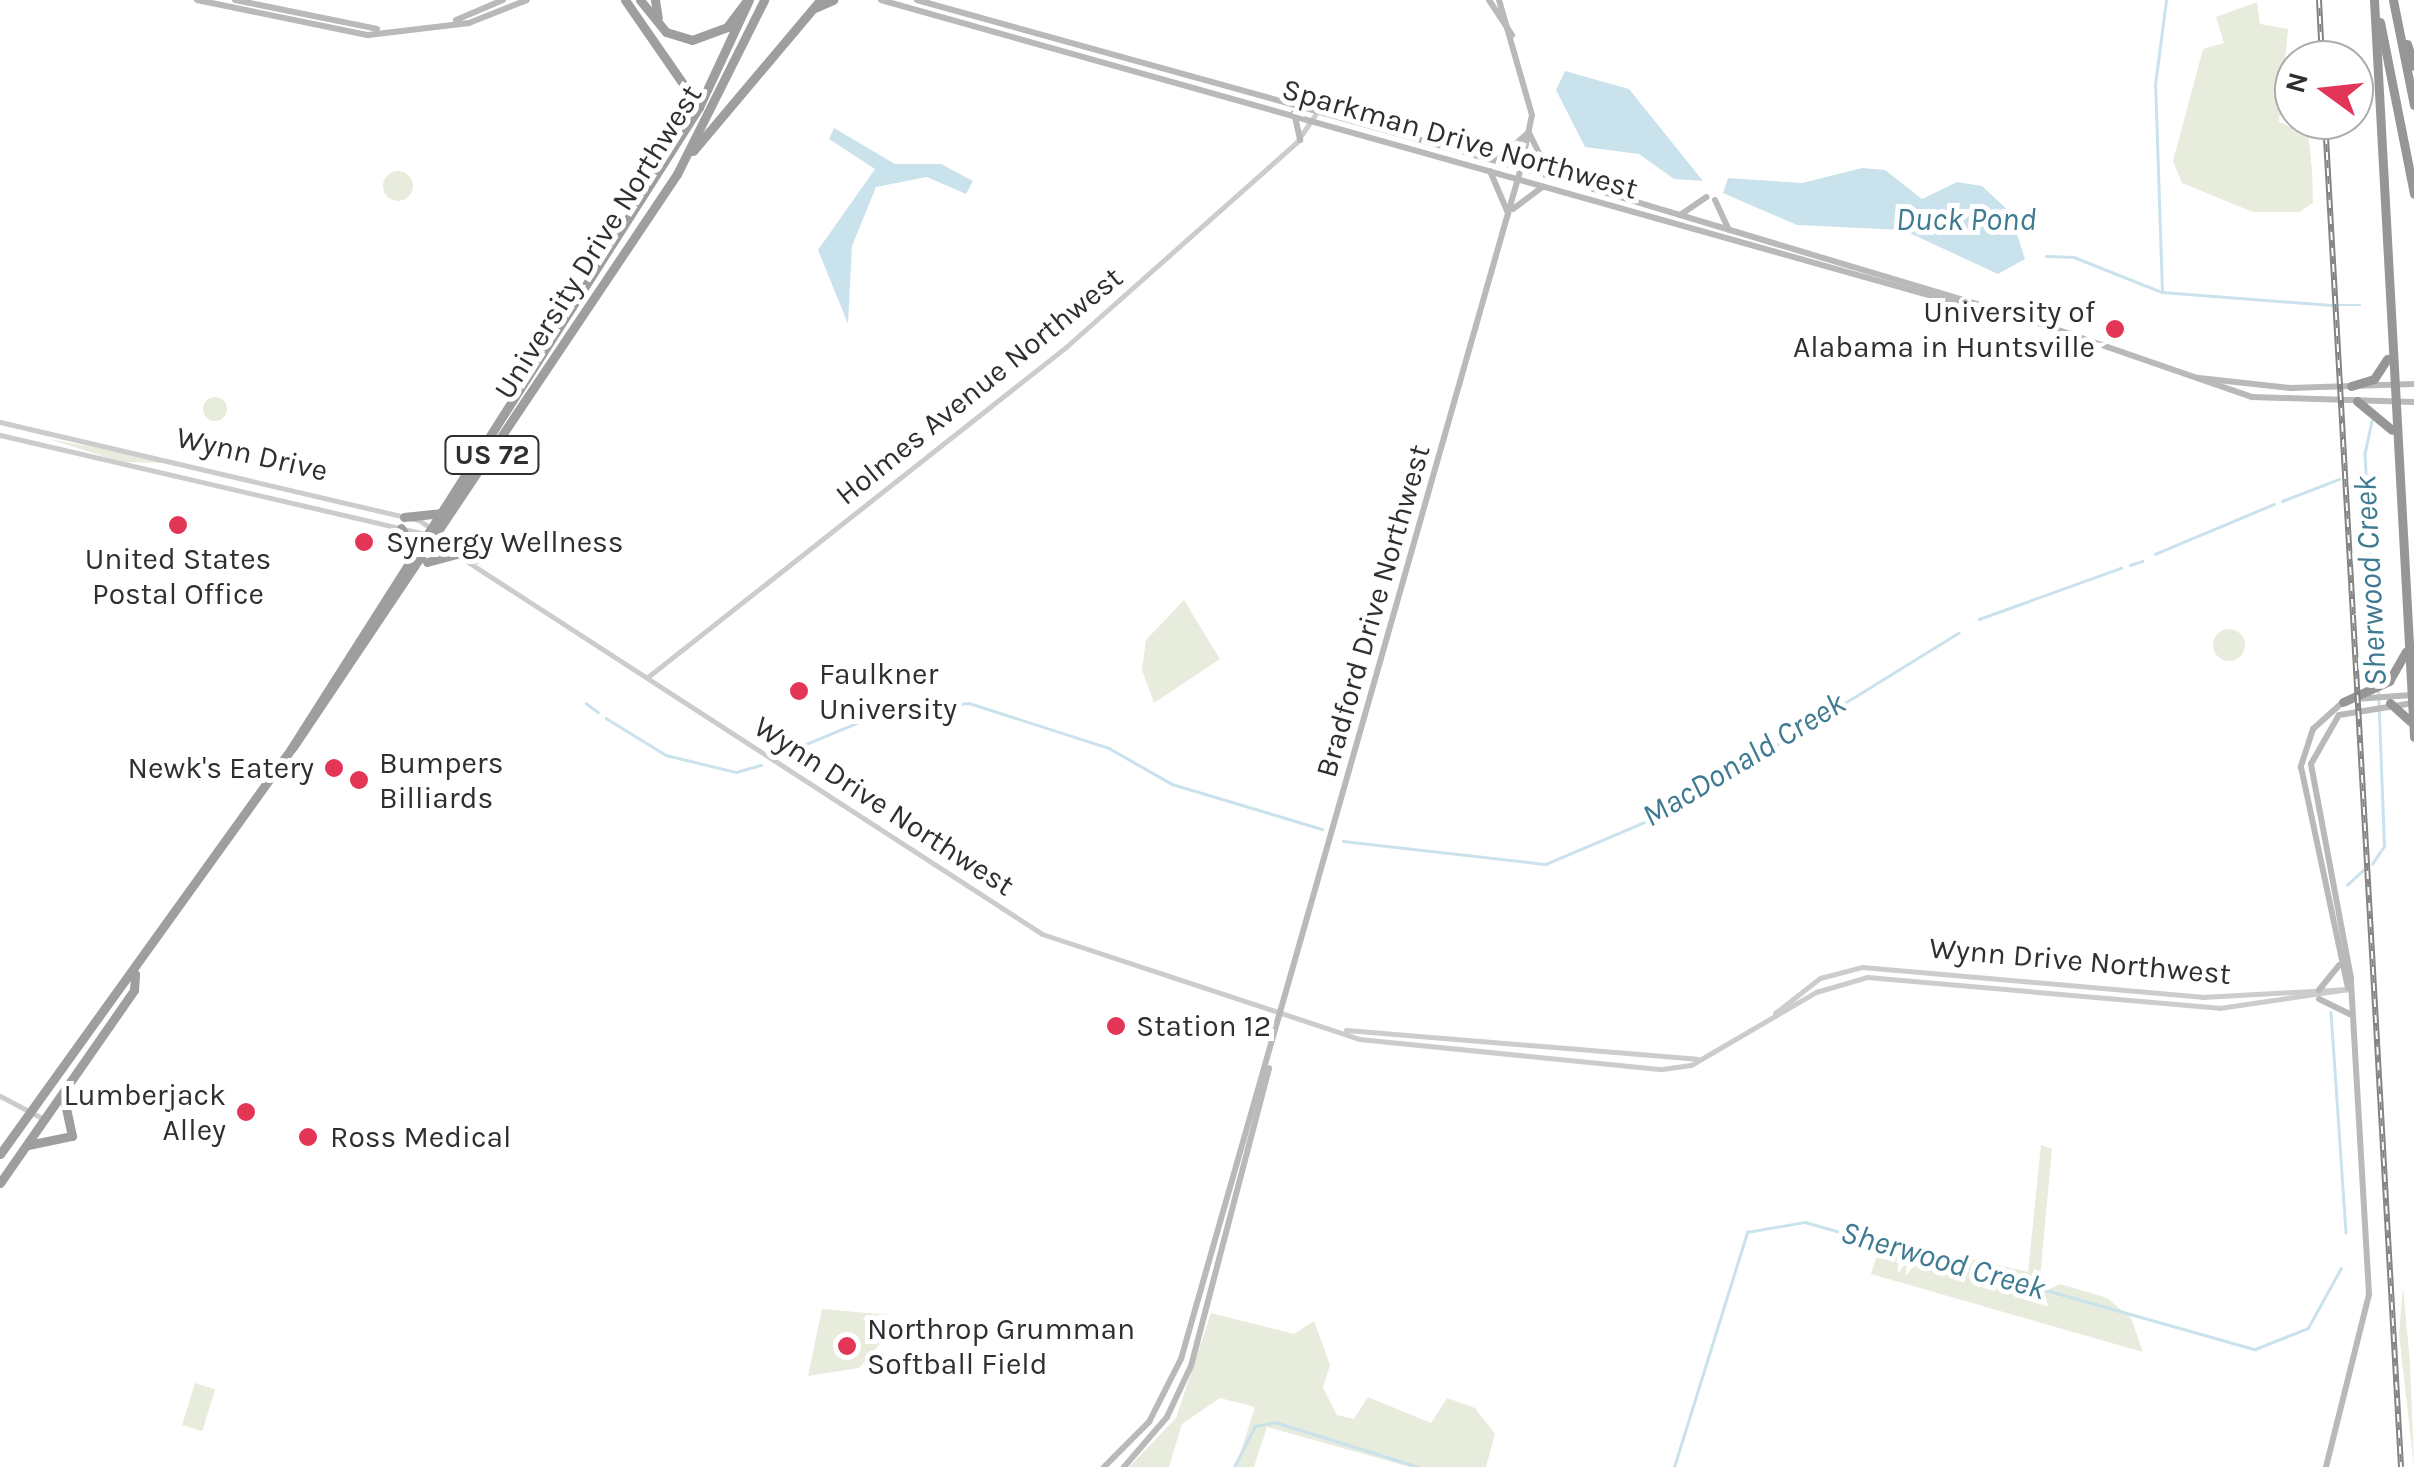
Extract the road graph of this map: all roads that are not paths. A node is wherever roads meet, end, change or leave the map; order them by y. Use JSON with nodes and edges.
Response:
{"nodes":[{"id":1,"x":197,"y":0,"type":"edge"},
{"id":2,"x":235,"y":0,"type":"edge"},
{"id":3,"x":503,"y":0,"type":"edge"},
{"id":4,"x":527,"y":0,"type":"edge"},
{"id":5,"x":625,"y":0,"type":"edge"},
{"id":6,"x":640,"y":0,"type":"edge"},
{"id":7,"x":656,"y":0,"type":"edge"},
{"id":8,"x":748,"y":0,"type":"edge"},
{"id":9,"x":764,"y":0,"type":"edge"},
{"id":10,"x":833,"y":0,"type":"edge"},
{"id":11,"x":881,"y":0,"type":"edge"},
{"id":12,"x":917,"y":0,"type":"edge"},
{"id":13,"x":1488,"y":0,"type":"edge"},
{"id":14,"x":1499,"y":0,"type":"edge"},
{"id":15,"x":2375,"y":0,"type":"edge"},
{"id":16,"x":816,"y":4,"type":"edge"},
{"id":17,"x":2394,"y":6,"type":"edge"},
{"id":18,"x":454,"y":21,"type":"junction"},
{"id":19,"x":658,"y":21,"type":"junction"},
{"id":20,"x":378,"y":30,"type":"junction"},
{"id":21,"x":1513,"y":37,"type":"junction"},
{"id":22,"x":2414,"y":66,"type":"edge"},
{"id":23,"x":699,"y":106,"type":"junction"},
{"id":24,"x":2414,"y":106,"type":"edge"},
{"id":25,"x":1294,"y":113,"type":"junction"},
{"id":26,"x":1317,"y":115,"type":"junction"},
{"id":27,"x":1529,"y":132,"type":"junction"},
{"id":28,"x":1300,"y":140,"type":"junction"},
{"id":29,"x":687,"y":156,"type":"junction"},
{"id":30,"x":1496,"y":161,"type":"junction"},
{"id":31,"x":1521,"y":168,"type":"junction"},
{"id":32,"x":1490,"y":170,"type":"junction"},
{"id":33,"x":1550,"y":176,"type":"junction"},
{"id":34,"x":1519,"y":178,"type":"junction"},
{"id":35,"x":1544,"y":187,"type":"junction"},
{"id":36,"x":2414,"y":194,"type":"edge"},
{"id":37,"x":1508,"y":214,"type":"junction"},
{"id":38,"x":1677,"y":215,"type":"junction"},
{"id":39,"x":1730,"y":232,"type":"junction"},
{"id":40,"x":2025,"y":322,"type":"junction"},
{"id":41,"x":2389,"y":341,"type":"junction"},
{"id":42,"x":2199,"y":378,"type":"junction"},
{"id":43,"x":2414,"y":384,"type":"edge"},
{"id":44,"x":2391,"y":385,"type":"junction"},
{"id":45,"x":2350,"y":386,"type":"junction"},
{"id":46,"x":2352,"y":401,"type":"junction"},
{"id":47,"x":2394,"y":402,"type":"junction"},
{"id":48,"x":2414,"y":402,"type":"edge"},
{"id":49,"x":0,"y":422,"type":"edge"},
{"id":50,"x":2394,"y":434,"type":"junction"},
{"id":51,"x":0,"y":435,"type":"edge"},
{"id":52,"x":440,"y":513,"type":"junction"},
{"id":53,"x":403,"y":522,"type":"junction"},
{"id":54,"x":429,"y":530,"type":"junction"},
{"id":55,"x":440,"y":538,"type":"junction"},
{"id":56,"x":416,"y":551,"type":"junction"},
{"id":57,"x":456,"y":554,"type":"junction"},
{"id":58,"x":424,"y":562,"type":"junction"},
{"id":59,"x":479,"y":563,"type":"junction"},
{"id":60,"x":2408,"y":644,"type":"junction"},
{"id":61,"x":649,"y":676,"type":"junction"},
{"id":62,"x":2390,"y":699,"type":"junction"},
{"id":63,"x":2413,"y":699,"type":"edge"},
{"id":64,"x":2348,"y":704,"type":"junction"},
{"id":65,"x":2413,"y":725,"type":"edge"},
{"id":66,"x":2414,"y":737,"type":"edge"},
{"id":67,"x":291,"y":749,"type":"junction"},
{"id":68,"x":2340,"y":959,"type":"junction"},
{"id":69,"x":135,"y":974,"type":"junction"},
{"id":70,"x":2349,"y":989,"type":"junction"},
{"id":71,"x":2319,"y":994,"type":"junction"},
{"id":72,"x":1284,"y":1015,"type":"junction"},
{"id":73,"x":2352,"y":1015,"type":"junction"},
{"id":74,"x":1342,"y":1030,"type":"junction"},
{"id":75,"x":1698,"y":1059,"type":"junction"},
{"id":76,"x":1268,"y":1066,"type":"junction"},
{"id":77,"x":63,"y":1091,"type":"junction"},
{"id":78,"x":0,"y":1096,"type":"edge"},
{"id":79,"x":30,"y":1110,"type":"junction"},
{"id":80,"x":44,"y":1119,"type":"junction"},
{"id":81,"x":25,"y":1146,"type":"junction"},
{"id":82,"x":0,"y":1154,"type":"edge"},
{"id":83,"x":0,"y":1183,"type":"edge"},
{"id":84,"x":1104,"y":1467,"type":"edge"},
{"id":85,"x":1124,"y":1467,"type":"edge"},
{"id":86,"x":2326,"y":1467,"type":"edge"}],
"edges":[{"from":1,"to":20,"type":"main road"},
{"from":2,"to":20,"type":"main road"},
{"from":3,"to":18,"type":"main road"},
{"from":4,"to":18,"type":"main road"},
{"from":5,"to":23,"type":"highway"},
{"from":6,"to":19,"type":"highway"},
{"from":7,"to":19,"type":"highway"},
{"from":8,"to":19,"type":"highway"},
{"from":8,"to":23,"type":"highway","name":"University Drive Northwest","number":"US 72"},
{"from":9,"to":29,"type":"highway","name":"University Drive Northwest","number":"US 72"},
{"from":10,"to":16,"type":"highway"},
{"from":11,"to":25,"type":"main road","name":"Sparkman Drive Northwest"},
{"from":12,"to":26,"type":"main road","name":"Sparkman Drive Northwest"},
{"from":13,"to":21,"type":"main road"},
{"from":14,"to":21,"type":"main road"},
{"from":15,"to":36,"type":"highway"},
{"from":15,"to":41,"type":"highway"},
{"from":16,"to":29,"type":"highway"},
{"from":17,"to":22,"type":"highway"},
{"from":17,"to":24,"type":"highway"},
{"from":18,"to":20,"type":"main road"},
{"from":21,"to":27,"type":"main road"},
{"from":23,"to":52,"type":"highway","name":"University Drive Northwest","number":"US 72"},
{"from":25,"to":26,"type":"main road","name":"Sparkman Drive Northwest"},
{"from":25,"to":28,"type":"main road"},
{"from":26,"to":28,"type":"street","name":"Holmes Avenue Northwest"},
{"from":26,"to":30,"type":"main road","name":"Sparkman Drive Northwest"},
{"from":26,"to":32,"type":"main road","name":"Sparkman Drive Northwest"},
{"from":27,"to":30,"type":"main road"},
{"from":27,"to":31,"type":"main road"},
{"from":27,"to":33,"type":"main road"},
{"from":28,"to":61,"type":"street","name":"Holmes Avenue Northwest"},
{"from":29,"to":55,"type":"highway","name":"University Drive Northwest","number":"US 72"},
{"from":30,"to":31,"type":"main road","name":"Sparkman Drive Northwest"},
{"from":31,"to":33,"type":"main road","name":"Sparkman Drive Northwest"},
{"from":31,"to":34,"type":"main road","name":"Bradford Drive Northwest"},
{"from":32,"to":34,"type":"main road","name":"Sparkman Drive Northwest"},
{"from":32,"to":37,"type":"main road"},
{"from":33,"to":38,"type":"main road","name":"Sparkman Drive Northwest"},
{"from":34,"to":35,"type":"main road","name":"Sparkman Drive Northwest"},
{"from":34,"to":37,"type":"main road","name":"Bradford Drive Northwest"},
{"from":35,"to":37,"type":"main road"},
{"from":35,"to":40,"type":"main road","name":"Sparkman Drive Northwest"},
{"from":37,"to":72,"type":"main road","name":"Bradford Drive Northwest"},
{"from":38,"to":39,"type":"main road","name":"Sparkman Drive Northwest"},
{"from":38,"to":39,"type":"main road"},
{"from":39,"to":40,"type":"main road","name":"Sparkman Drive Northwest"},
{"from":40,"to":42,"type":"main road","name":"Sparkman Drive Northwest"},
{"from":41,"to":44,"type":"highway"},
{"from":41,"to":45,"type":"highway"},
{"from":42,"to":45,"type":"main road","name":"Sparkman Drive Northwest"},
{"from":42,"to":46,"type":"main road","name":"Sparkman Drive Northwest"},
{"from":43,"to":44,"type":"main road","name":"Sparkman Drive Northwest"},
{"from":44,"to":45,"type":"main road","name":"Sparkman Drive Northwest"},
{"from":44,"to":47,"type":"highway"},
{"from":46,"to":47,"type":"main road","name":"Sparkman Drive Northwest"},
{"from":46,"to":50,"type":"highway"},
{"from":47,"to":48,"type":"main road","name":"Sparkman Drive Northwest"},
{"from":47,"to":50,"type":"highway"},
{"from":49,"to":53,"type":"street","name":"Wynn Drive"},
{"from":50,"to":60,"type":"highway"},
{"from":51,"to":53,"type":"street","name":"Wynn Drive"},
{"from":52,"to":53,"type":"highway"},
{"from":52,"to":54,"type":"highway","name":"University Drive Northwest","number":"US 72"},
{"from":53,"to":54,"type":"street","name":"Wynn Drive"},
{"from":53,"to":54,"type":"street","name":"Wynn Drive"},
{"from":53,"to":56,"type":"highway"},
{"from":54,"to":55,"type":"street","name":"Wynn Drive"},
{"from":54,"to":56,"type":"highway","name":"University Drive Northwest","number":"US 72"},
{"from":55,"to":57,"type":"street","name":"Wynn Drive Northwest"},
{"from":55,"to":58,"type":"highway","name":"University Drive Northwest","number":"US 72"},
{"from":55,"to":59,"type":"street","name":"Wynn Drive"},
{"from":56,"to":67,"type":"highway","name":"University Drive Northwest","number":"US 72"},
{"from":57,"to":58,"type":"highway"},
{"from":57,"to":59,"type":"street","name":"Wynn Drive Northwest"},
{"from":58,"to":67,"type":"highway","name":"University Drive Northwest","number":"US 72"},
{"from":59,"to":61,"type":"street","name":"Wynn Drive Northwest"},
{"from":60,"to":63,"type":"highway"},
{"from":60,"to":64,"type":"highway"},
{"from":61,"to":72,"type":"street","name":"Wynn Drive Northwest"},
{"from":62,"to":63,"type":"main road"},
{"from":62,"to":64,"type":"main road"},
{"from":62,"to":65,"type":"highway"},
{"from":63,"to":65,"type":"highway"},
{"from":64,"to":68,"type":"main road"},
{"from":64,"to":70,"type":"main road"},
{"from":65,"to":66,"type":"highway"},
{"from":67,"to":69,"type":"highway","name":"University Drive Northwest","number":"US 72"},
{"from":68,"to":70,"type":"main road"},
{"from":68,"to":71,"type":"main road"},
{"from":69,"to":77,"type":"highway","name":"University Drive Northwest","number":"US 72"},
{"from":69,"to":79,"type":"highway","name":"University Drive Northwest","number":"US 72"},
{"from":70,"to":71,"type":"street","name":"Wynn Drive Northwest"},
{"from":70,"to":73,"type":"main road"},
{"from":71,"to":73,"type":"main road"},
{"from":71,"to":75,"type":"street","name":"Wynn Drive Northwest"},
{"from":72,"to":74,"type":"street","name":"Wynn Drive Northwest"},
{"from":72,"to":76,"type":"main road","name":"Bradford Drive Northwest"},
{"from":73,"to":86,"type":"main road"},
{"from":74,"to":75,"type":"street","name":"Wynn Drive Northwest"},
{"from":74,"to":75,"type":"street","name":"Wynn Drive Northwest"},
{"from":76,"to":84,"type":"main road","name":"Bradford Drive Northwest"},
{"from":76,"to":85,"type":"main road","name":"Bradford Drive Northwest"},
{"from":77,"to":80,"type":"highway","name":"University Drive Northwest","number":"US 72"},
{"from":77,"to":81,"type":"highway"},
{"from":78,"to":79,"type":"street"},
{"from":79,"to":80,"type":"street"},
{"from":79,"to":82,"type":"highway","name":"University Drive Northwest","number":"US 72"},
{"from":80,"to":81,"type":"highway","name":"University Drive Northwest","number":"US 72"},
{"from":81,"to":83,"type":"highway","name":"University Drive Northwest","number":"US 72"}]}
